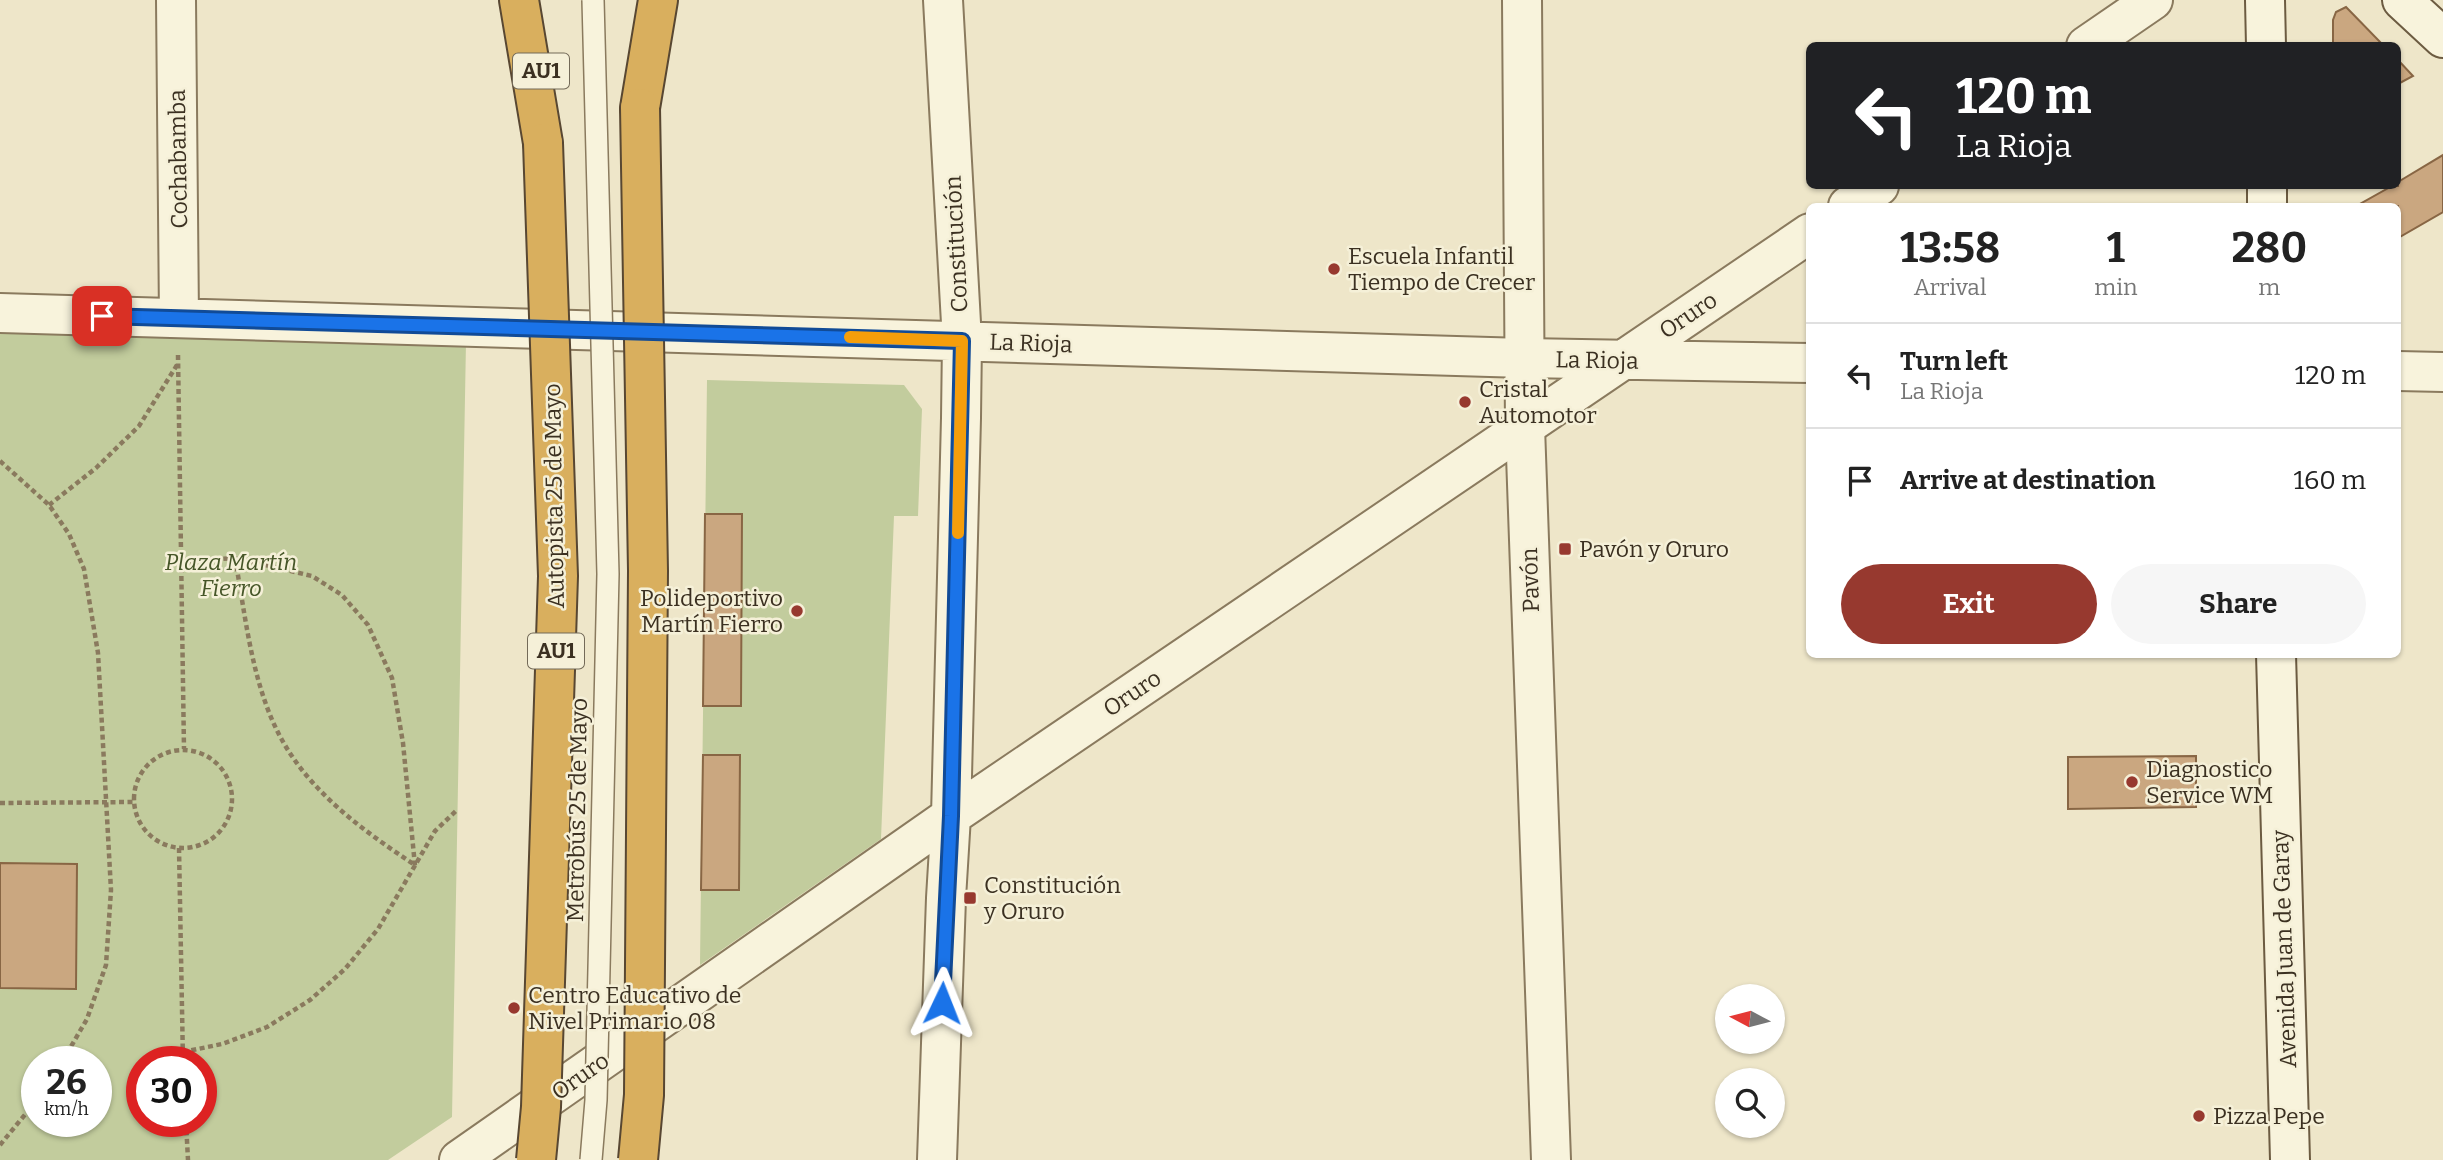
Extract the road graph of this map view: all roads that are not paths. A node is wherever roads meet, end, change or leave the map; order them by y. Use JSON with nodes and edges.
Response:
{"nodes":[{"id":1,"x":176,"y":0,"type":"edge"},
{"id":2,"x":519,"y":0,"type":"edge"},
{"id":3,"x":540,"y":0,"type":"edge"},
{"id":4,"x":593,"y":0,"type":"edge"},
{"id":5,"x":639,"y":0,"type":"edge"},
{"id":6,"x":658,"y":0,"type":"edge"},
{"id":7,"x":943,"y":0,"type":"edge"},
{"id":8,"x":1522,"y":0,"type":"edge"},
{"id":9,"x":2153,"y":0,"type":"edge"},
{"id":10,"x":2265,"y":0,"type":"edge"},
{"id":11,"x":2402,"y":0,"type":"edge"},
{"id":12,"x":2443,"y":38,"type":"edge"},
{"id":13,"x":2092,"y":42,"type":"edge"},
{"id":14,"x":2266,"y":42,"type":"edge"},
{"id":15,"x":640,"y":108,"type":"junction"},
{"id":16,"x":543,"y":143,"type":"junction"},
{"id":17,"x":1874,"y":189,"type":"edge"},
{"id":18,"x":1853,"y":203,"type":"edge"},
{"id":19,"x":1806,"y":236,"type":"edge"},
{"id":20,"x":0,"y":313,"type":"edge"},
{"id":21,"x":179,"y":318,"type":"junction"},
{"id":22,"x":962,"y":341,"type":"junction"},
{"id":23,"x":1524,"y":358,"type":"junction"},
{"id":24,"x":1621,"y":360,"type":"junction"},
{"id":25,"x":1806,"y":363,"type":"edge"},
{"id":26,"x":2401,"y":372,"type":"edge"},
{"id":27,"x":2443,"y":372,"type":"edge"},
{"id":28,"x":1525,"y":427,"type":"junction"},
{"id":29,"x":2276,"y":658,"type":"edge"},
{"id":30,"x":951,"y":816,"type":"junction"},
{"id":31,"x":459,"y":1160,"type":"edge"},
{"id":32,"x":536,"y":1160,"type":"edge"},
{"id":33,"x":592,"y":1160,"type":"edge"},
{"id":34,"x":638,"y":1160,"type":"edge"},
{"id":35,"x":937,"y":1160,"type":"edge"},
{"id":36,"x":1550,"y":1160,"type":"edge"},
{"id":37,"x":2290,"y":1160,"type":"edge"}],
"edges":[{"from":1,"to":21,"type":"street","name":"Cochabamba"},
{"from":2,"to":16,"type":"highway"},
{"from":3,"to":16,"type":"highway","name":"Autopista 25 de Mayo","number":"AU1"},
{"from":4,"to":33,"type":"lane","name":"Metrobús 25 de Mayo","bridge":true},
{"from":5,"to":15,"type":"highway"},
{"from":6,"to":15,"type":"highway"},
{"from":7,"to":22,"type":"street","name":"Constitución"},
{"from":8,"to":23,"type":"street","name":"Pavón"},
{"from":9,"to":13,"type":"street"},
{"from":10,"to":14,"type":"street"},
{"from":11,"to":12,"type":"street"},
{"from":15,"to":34,"type":"highway","bridge":true},
{"from":16,"to":32,"type":"highway","name":"Autopista 25 de Mayo","number":"AU1","bridge":true},
{"from":17,"to":18,"type":"street"},
{"from":19,"to":24,"type":"street","name":"Oruro"},
{"from":20,"to":21,"type":"street","name":"La Rioja"},
{"from":21,"to":22,"type":"street","name":"La Rioja"},
{"from":22,"to":23,"type":"street","name":"La Rioja"},
{"from":22,"to":30,"type":"street","name":"Constitución"},
{"from":23,"to":24,"type":"street","name":"La Rioja"},
{"from":23,"to":28,"type":"street","name":"Pavón"},
{"from":24,"to":25,"type":"street","name":"La Rioja"},
{"from":24,"to":28,"type":"street","name":"Oruro"},
{"from":26,"to":27,"type":"street"},
{"from":28,"to":30,"type":"street","name":"Oruro"},
{"from":28,"to":36,"type":"street","name":"Pavón"},
{"from":29,"to":37,"type":"street","name":"Avenida Juan de Garay"},
{"from":30,"to":31,"type":"street","name":"Oruro"},
{"from":30,"to":35,"type":"street","name":"Constitución"}]}
